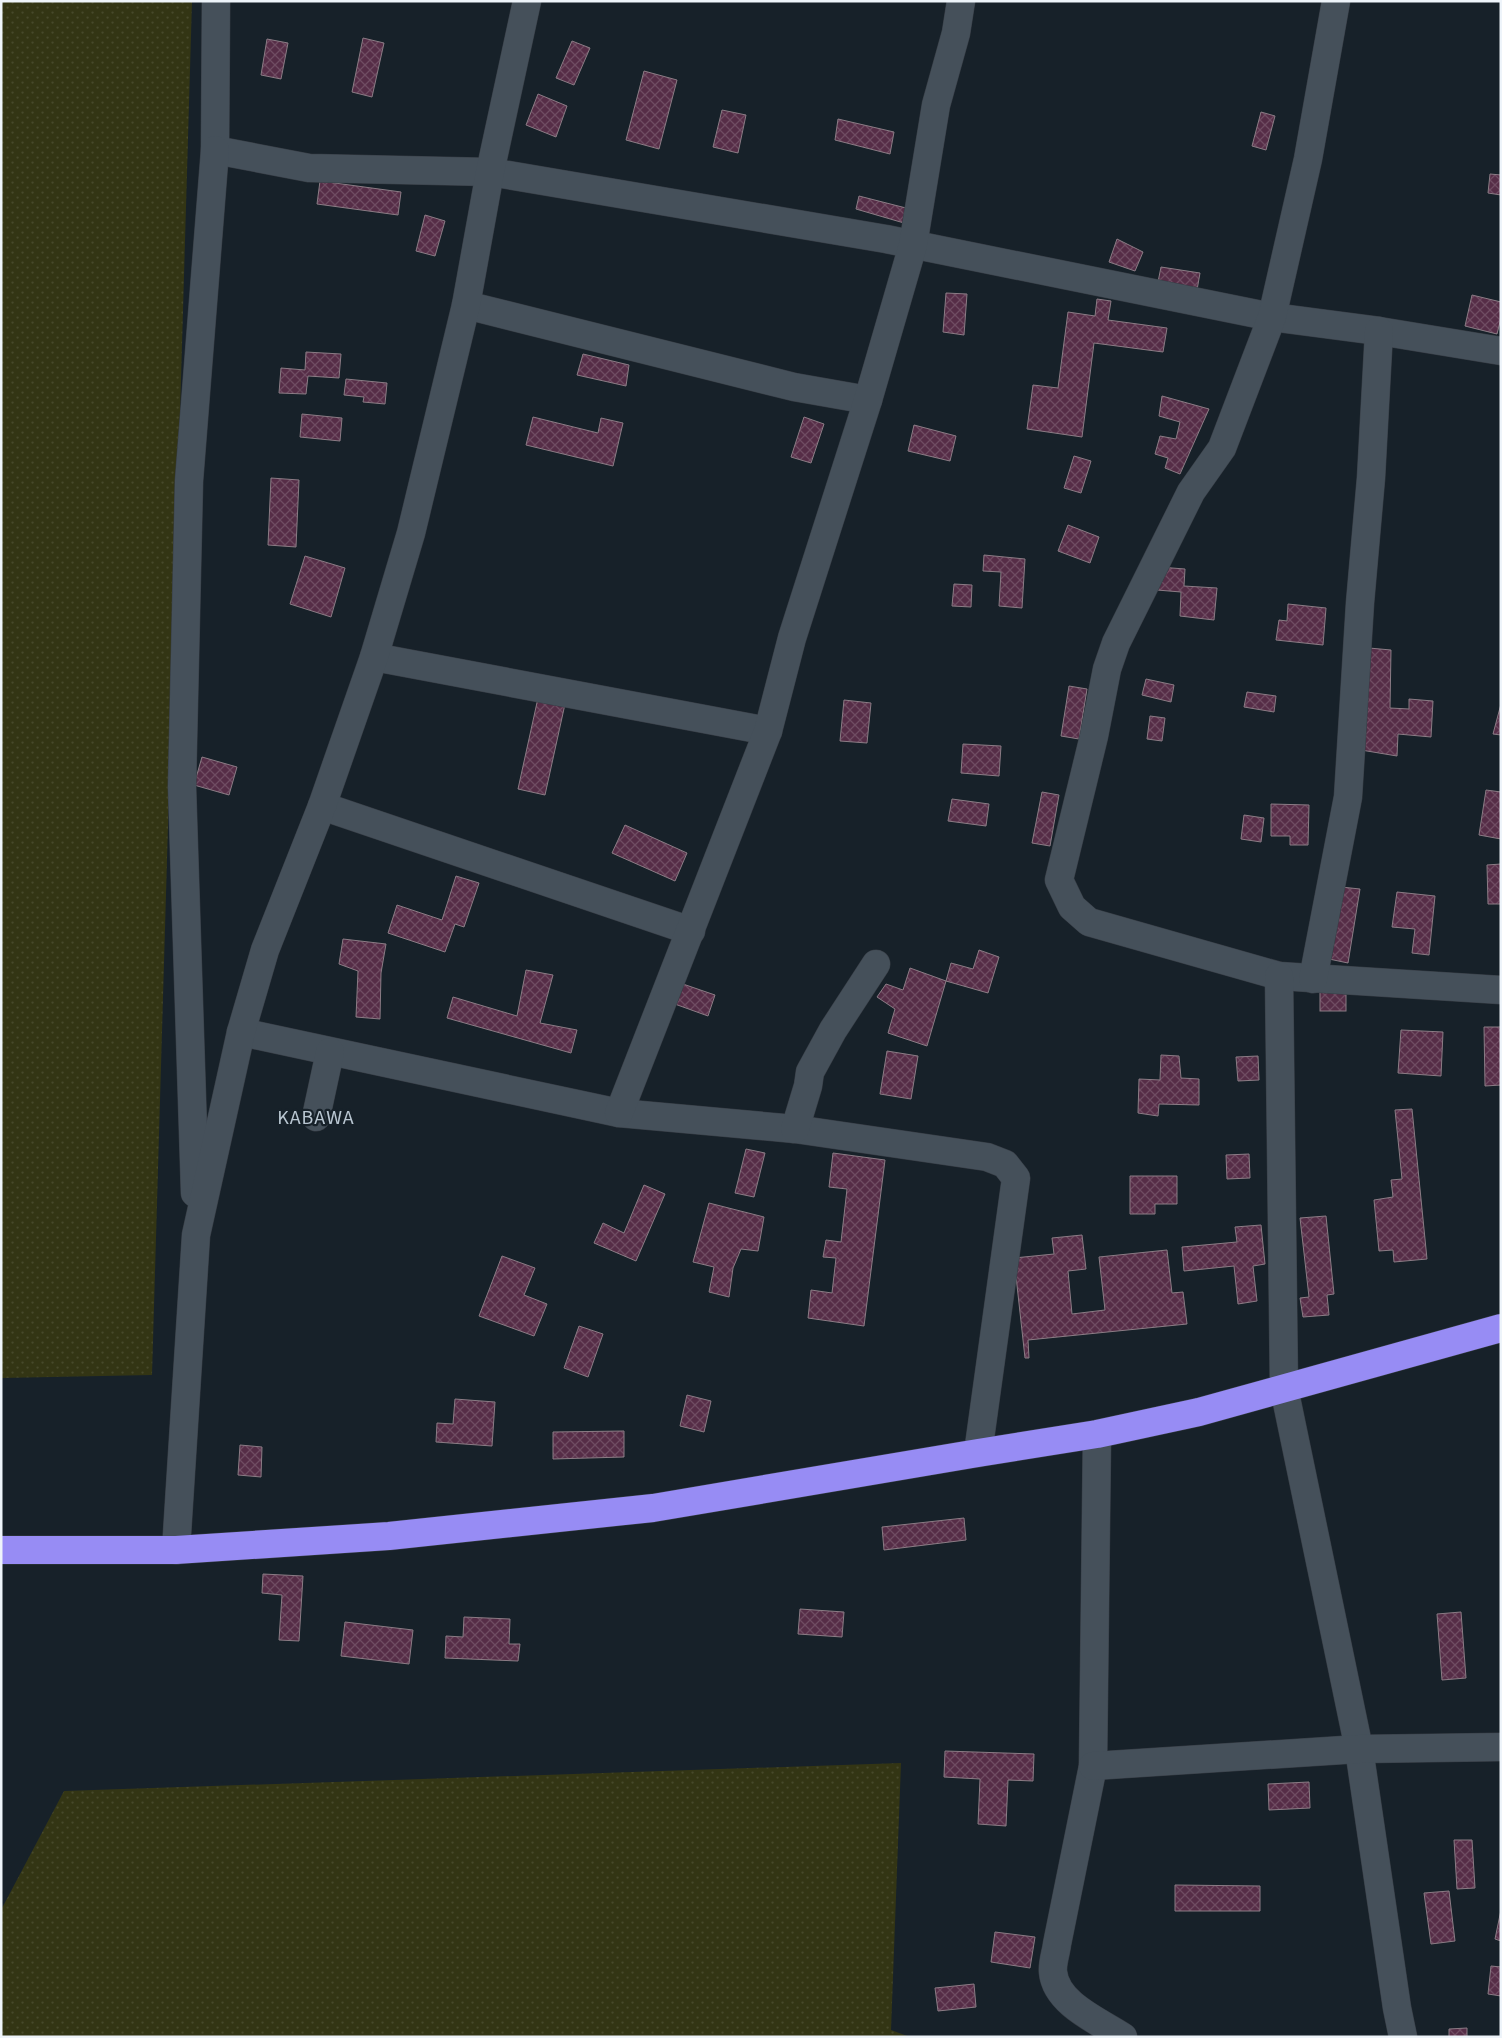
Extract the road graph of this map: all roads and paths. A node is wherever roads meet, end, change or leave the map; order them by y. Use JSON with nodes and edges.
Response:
{"nodes":[{"id":1,"x":216,"y":1,"type":"edge"},
{"id":2,"x":528,"y":1,"type":"edge"},
{"id":3,"x":961,"y":1,"type":"edge"},
{"id":4,"x":1336,"y":1,"type":"edge"},
{"id":5,"x":216,"y":150,"type":"junction"},
{"id":6,"x":490,"y":172,"type":"junction"},
{"id":7,"x":913,"y":245,"type":"junction"},
{"id":8,"x":466,"y":305,"type":"junction"},
{"id":9,"x":1272,"y":317,"type":"junction"},
{"id":10,"x":1379,"y":330,"type":"junction"},
{"id":11,"x":1501,"y":351,"type":"edge"},
{"id":12,"x":868,"y":400,"type":"junction"},
{"id":13,"x":374,"y":657,"type":"junction"},
{"id":14,"x":768,"y":731,"type":"junction"},
{"id":15,"x":322,"y":806,"type":"junction"},
{"id":16,"x":691,"y":931,"type":"junction"},
{"id":17,"x":876,"y":964,"type":"dead end"},
{"id":18,"x":1279,"y":976,"type":"junction"},
{"id":19,"x":1313,"y":979,"type":"junction"},
{"id":20,"x":1501,"y":990,"type":"edge"},
{"id":21,"x":241,"y":1032,"type":"junction"},
{"id":22,"x":330,"y":1052,"type":"junction"},
{"id":23,"x":619,"y":1113,"type":"junction"},
{"id":24,"x":316,"y":1117,"type":"dead end"},
{"id":25,"x":795,"y":1129,"type":"junction"},
{"id":26,"x":196,"y":1235,"type":"junction"},
{"id":27,"x":1501,"y":1328,"type":"edge"},
{"id":28,"x":1284,"y":1388,"type":"junction"},
{"id":29,"x":1098,"y":1434,"type":"junction"},
{"id":30,"x":978,"y":1453,"type":"junction"},
{"id":31,"x":1,"y":1550,"type":"edge"},
{"id":32,"x":176,"y":1550,"type":"junction"},
{"id":33,"x":1359,"y":1748,"type":"junction"},
{"id":34,"x":1501,"y":1748,"type":"edge"},
{"id":35,"x":1093,"y":1766,"type":"junction"},
{"id":36,"x":1123,"y":2037,"type":"edge"},
{"id":37,"x":1403,"y":2037,"type":"edge"}],
"edges":[{"from":1,"to":5,"type":"street"},
{"from":2,"to":6,"type":"street"},
{"from":3,"to":7,"type":"street"},
{"from":4,"to":9,"type":"street"},
{"from":5,"to":6,"type":"street"},
{"from":5,"to":26,"type":"street"},
{"from":6,"to":7,"type":"street"},
{"from":6,"to":8,"type":"street"},
{"from":7,"to":9,"type":"street"},
{"from":7,"to":12,"type":"street"},
{"from":8,"to":12,"type":"street"},
{"from":8,"to":13,"type":"street"},
{"from":9,"to":10,"type":"street"},
{"from":9,"to":18,"type":"street"},
{"from":10,"to":11,"type":"street"},
{"from":10,"to":19,"type":"street"},
{"from":12,"to":14,"type":"street"},
{"from":13,"to":14,"type":"street"},
{"from":13,"to":15,"type":"street"},
{"from":14,"to":16,"type":"street"},
{"from":15,"to":16,"type":"street"},
{"from":15,"to":21,"type":"street"},
{"from":16,"to":23,"type":"street"},
{"from":17,"to":25,"type":"street"},
{"from":18,"to":19,"type":"street"},
{"from":18,"to":28,"type":"street"},
{"from":19,"to":20,"type":"street"},
{"from":21,"to":22,"type":"street"},
{"from":21,"to":26,"type":"street"},
{"from":22,"to":23,"type":"street"},
{"from":22,"to":24,"type":"street"},
{"from":23,"to":25,"type":"street"},
{"from":25,"to":30,"type":"street"},
{"from":26,"to":32,"type":"street"},
{"from":27,"to":28,"type":"highway"},
{"from":28,"to":29,"type":"highway"},
{"from":28,"to":33,"type":"street"},
{"from":29,"to":30,"type":"highway"},
{"from":29,"to":35,"type":"street"},
{"from":30,"to":32,"type":"highway"},
{"from":31,"to":32,"type":"highway"},
{"from":33,"to":34,"type":"street"},
{"from":33,"to":35,"type":"street"},
{"from":33,"to":37,"type":"street"},
{"from":35,"to":36,"type":"street"}]}
